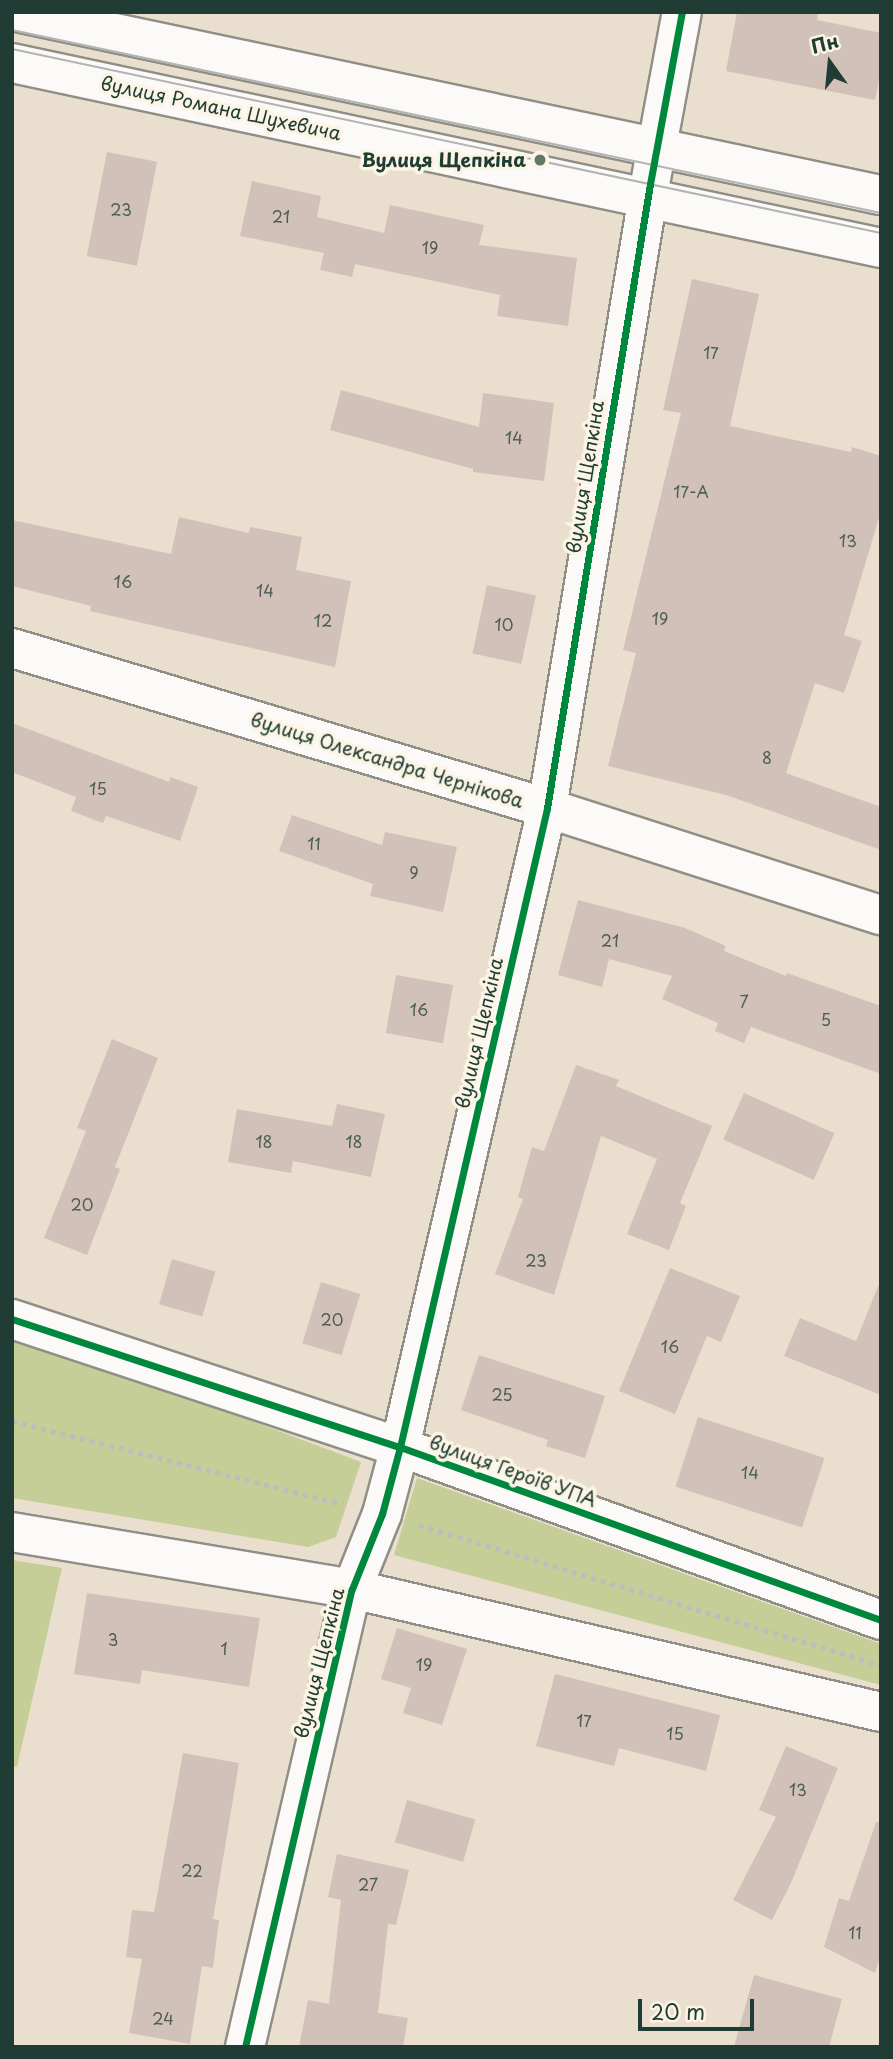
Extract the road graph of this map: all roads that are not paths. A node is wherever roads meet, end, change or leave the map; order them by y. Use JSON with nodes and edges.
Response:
{"nodes":[{"id":1,"x":16,"y":12,"type":"edge"},
{"id":2,"x":682,"y":12,"type":"edge"},
{"id":3,"x":12,"y":63,"type":"edge"},
{"id":4,"x":656,"y":146,"type":"junction"},
{"id":5,"x":881,"y":195,"type":"edge"},
{"id":6,"x":647,"y":198,"type":"junction"},
{"id":7,"x":881,"y":248,"type":"edge"},
{"id":8,"x":12,"y":648,"type":"edge"},
{"id":9,"x":547,"y":808,"type":"junction"},
{"id":10,"x":881,"y":915,"type":"edge"},
{"id":11,"x":12,"y":1319,"type":"edge"},
{"id":12,"x":400,"y":1447,"type":"junction"},
{"id":13,"x":12,"y":1532,"type":"edge"},
{"id":14,"x":352,"y":1588,"type":"junction"},
{"id":15,"x":881,"y":1620,"type":"edge"},
{"id":16,"x":881,"y":1712,"type":"edge"},
{"id":17,"x":245,"y":2047,"type":"edge"}],
"edges":[{"from":1,"to":4,"type":"street"},
{"from":2,"to":4,"type":"street","name":"вулиця Щепкіна"},
{"from":3,"to":6,"type":"street","name":"вулиця Романа Шухевича"},
{"from":4,"to":5,"type":"street"},
{"from":4,"to":6,"type":"street","name":"вулиця Щепкіна"},
{"from":6,"to":7,"type":"street","name":"вулиця Романа Шухевича"},
{"from":6,"to":9,"type":"street","name":"вулиця Щепкіна"},
{"from":8,"to":9,"type":"street","name":"вулиця Олександра Чернікова"},
{"from":9,"to":10,"type":"street","name":"вулиця Олександра Чернікова"},
{"from":9,"to":12,"type":"street","name":"вулиця Щепкіна"},
{"from":11,"to":12,"type":"street","name":"вулиця Героїв УПА"},
{"from":12,"to":14,"type":"street","name":"вулиця Щепкіна"},
{"from":12,"to":15,"type":"street","name":"вулиця Героїв УПА"},
{"from":13,"to":14,"type":"street"},
{"from":14,"to":16,"type":"street"},
{"from":14,"to":17,"type":"street","name":"вулиця Щепкіна"}]}
